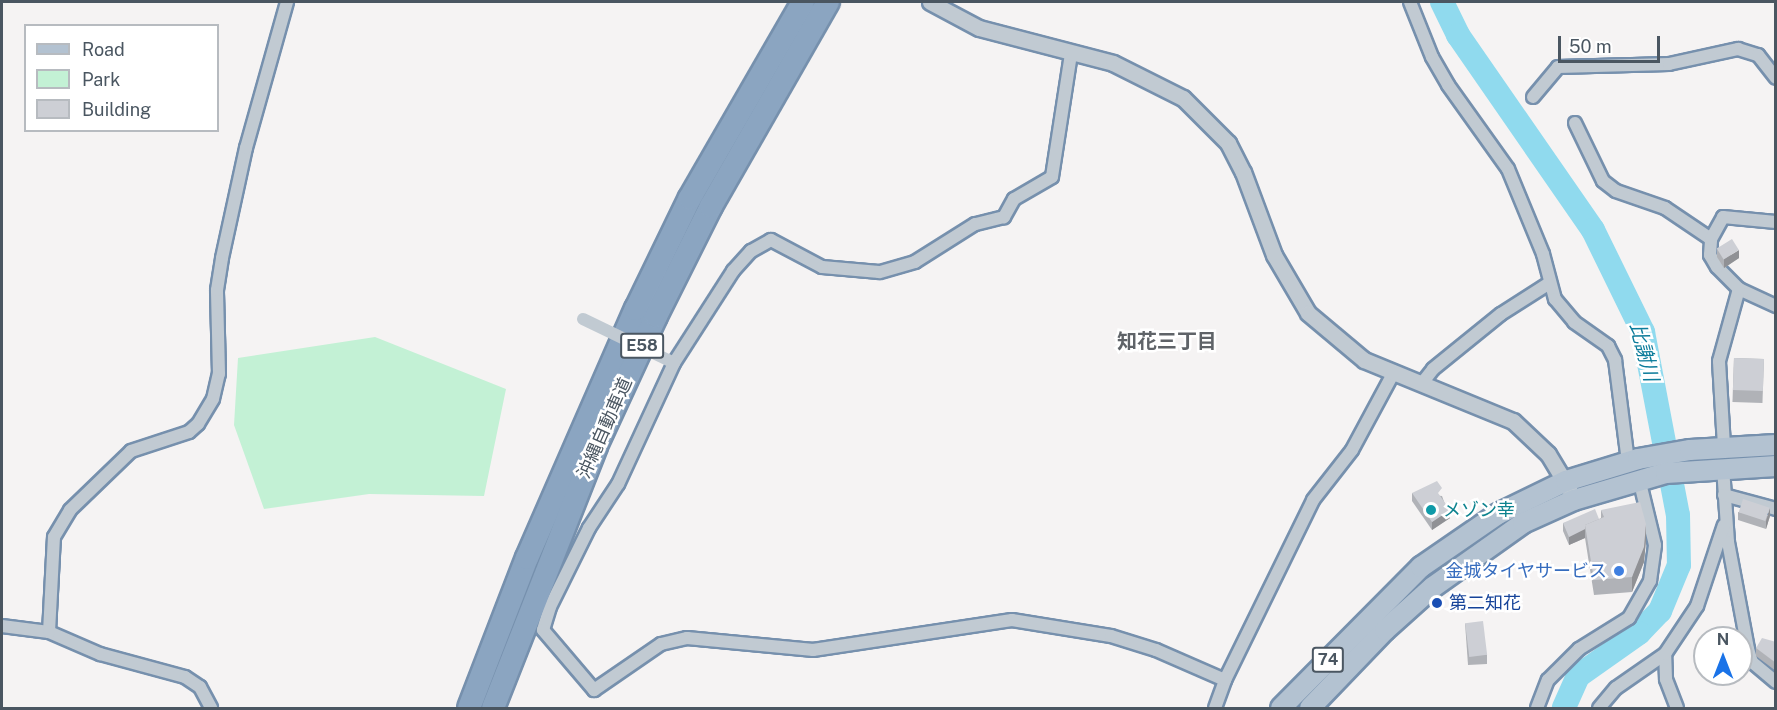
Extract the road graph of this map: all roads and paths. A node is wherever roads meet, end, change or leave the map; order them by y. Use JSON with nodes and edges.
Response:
{"nodes":[{"id":1,"x":287,"y":2,"type":"edge"},
{"id":2,"x":803,"y":2,"type":"edge"},
{"id":3,"x":828,"y":2,"type":"edge"},
{"id":4,"x":930,"y":2,"type":"edge"},
{"id":5,"x":1410,"y":2,"type":"edge"},
{"id":6,"x":1071,"y":54,"type":"junction"},
{"id":7,"x":1776,"y":78,"type":"edge"},
{"id":8,"x":1533,"y":97,"type":"dead end"},
{"id":9,"x":1575,"y":123,"type":"dead end"},
{"id":10,"x":1776,"y":222,"type":"edge"},
{"id":11,"x":1711,"y":238,"type":"junction"},
{"id":12,"x":1548,"y":284,"type":"junction"},
{"id":13,"x":1739,"y":289,"type":"junction"},
{"id":14,"x":1776,"y":306,"type":"edge"},
{"id":15,"x":582,"y":320,"type":"dead end"},
{"id":16,"x":674,"y":363,"type":"junction"},
{"id":17,"x":1394,"y":372,"type":"junction"},
{"id":18,"x":1423,"y":382,"type":"junction"},
{"id":19,"x":1776,"y":445,"type":"edge"},
{"id":20,"x":1724,"y":446,"type":"junction"},
{"id":21,"x":1776,"y":466,"type":"edge"},
{"id":22,"x":1724,"y":467,"type":"junction"},
{"id":23,"x":1637,"y":470,"type":"junction"},
{"id":24,"x":1566,"y":481,"type":"junction"},
{"id":25,"x":1724,"y":495,"type":"junction"},
{"id":26,"x":1574,"y":500,"type":"junction"},
{"id":27,"x":1776,"y":508,"type":"edge"},
{"id":28,"x":1725,"y":521,"type":"junction"},
{"id":29,"x":1743,"y":626,"type":"edge"},
{"id":30,"x":2,"y":627,"type":"edge"},
{"id":31,"x":49,"y":632,"type":"junction"},
{"id":32,"x":1753,"y":641,"type":"edge"},
{"id":33,"x":1766,"y":642,"type":"edge"},
{"id":34,"x":1665,"y":654,"type":"junction"},
{"id":35,"x":1753,"y":663,"type":"edge"},
{"id":36,"x":1225,"y":680,"type":"junction"},
{"id":37,"x":1776,"y":682,"type":"edge"},
{"id":38,"x":211,"y":708,"type":"edge"},
{"id":39,"x":469,"y":708,"type":"edge"},
{"id":40,"x":493,"y":708,"type":"edge"},
{"id":41,"x":1215,"y":708,"type":"edge"},
{"id":42,"x":1281,"y":708,"type":"edge"},
{"id":43,"x":1310,"y":708,"type":"edge"},
{"id":44,"x":1537,"y":708,"type":"edge"},
{"id":45,"x":1599,"y":708,"type":"edge"},
{"id":46,"x":1677,"y":708,"type":"edge"}],
"edges":[{"from":1,"to":31,"type":"street"},
{"from":2,"to":39,"type":"highway","name":"沖縄自動車道","number":"E58"},
{"from":3,"to":40,"type":"highway","name":"沖縄自動車道","number":"E58"},
{"from":4,"to":6,"type":"street"},
{"from":5,"to":12,"type":"street"},
{"from":6,"to":16,"type":"street"},
{"from":6,"to":17,"type":"street"},
{"from":7,"to":8,"type":"street"},
{"from":9,"to":11,"type":"street"},
{"from":10,"to":11,"type":"street"},
{"from":11,"to":13,"type":"street"},
{"from":12,"to":18,"type":"street"},
{"from":12,"to":23,"type":"street"},
{"from":13,"to":14,"type":"street"},
{"from":13,"to":20,"type":"street"},
{"from":15,"to":16,"type":"street","bridge":true},
{"from":16,"to":36,"type":"street"},
{"from":17,"to":18,"type":"street"},
{"from":17,"to":36,"type":"street"},
{"from":18,"to":24,"type":"street"},
{"from":19,"to":20,"type":"main road","number":"74"},
{"from":20,"to":23,"type":"main road","number":"74"},
{"from":21,"to":22,"type":"main road","number":"74"},
{"from":22,"to":23,"type":"main road","number":"74"},
{"from":22,"to":25,"type":"street"},
{"from":23,"to":24,"type":"main road","number":"74"},
{"from":23,"to":26,"type":"main road","number":"74"},
{"from":23,"to":44,"type":"street"},
{"from":24,"to":26,"type":"street"},
{"from":24,"to":42,"type":"main road","number":"74"},
{"from":25,"to":27,"type":"street"},
{"from":25,"to":28,"type":"street"},
{"from":26,"to":43,"type":"main road","number":"74"},
{"from":28,"to":29,"type":"street"},
{"from":28,"to":34,"type":"street"},
{"from":30,"to":31,"type":"street"},
{"from":31,"to":38,"type":"street"},
{"from":32,"to":33,"type":"street"},
{"from":34,"to":45,"type":"street"},
{"from":34,"to":46,"type":"street"},
{"from":35,"to":37,"type":"street"},
{"from":36,"to":41,"type":"street"}]}
